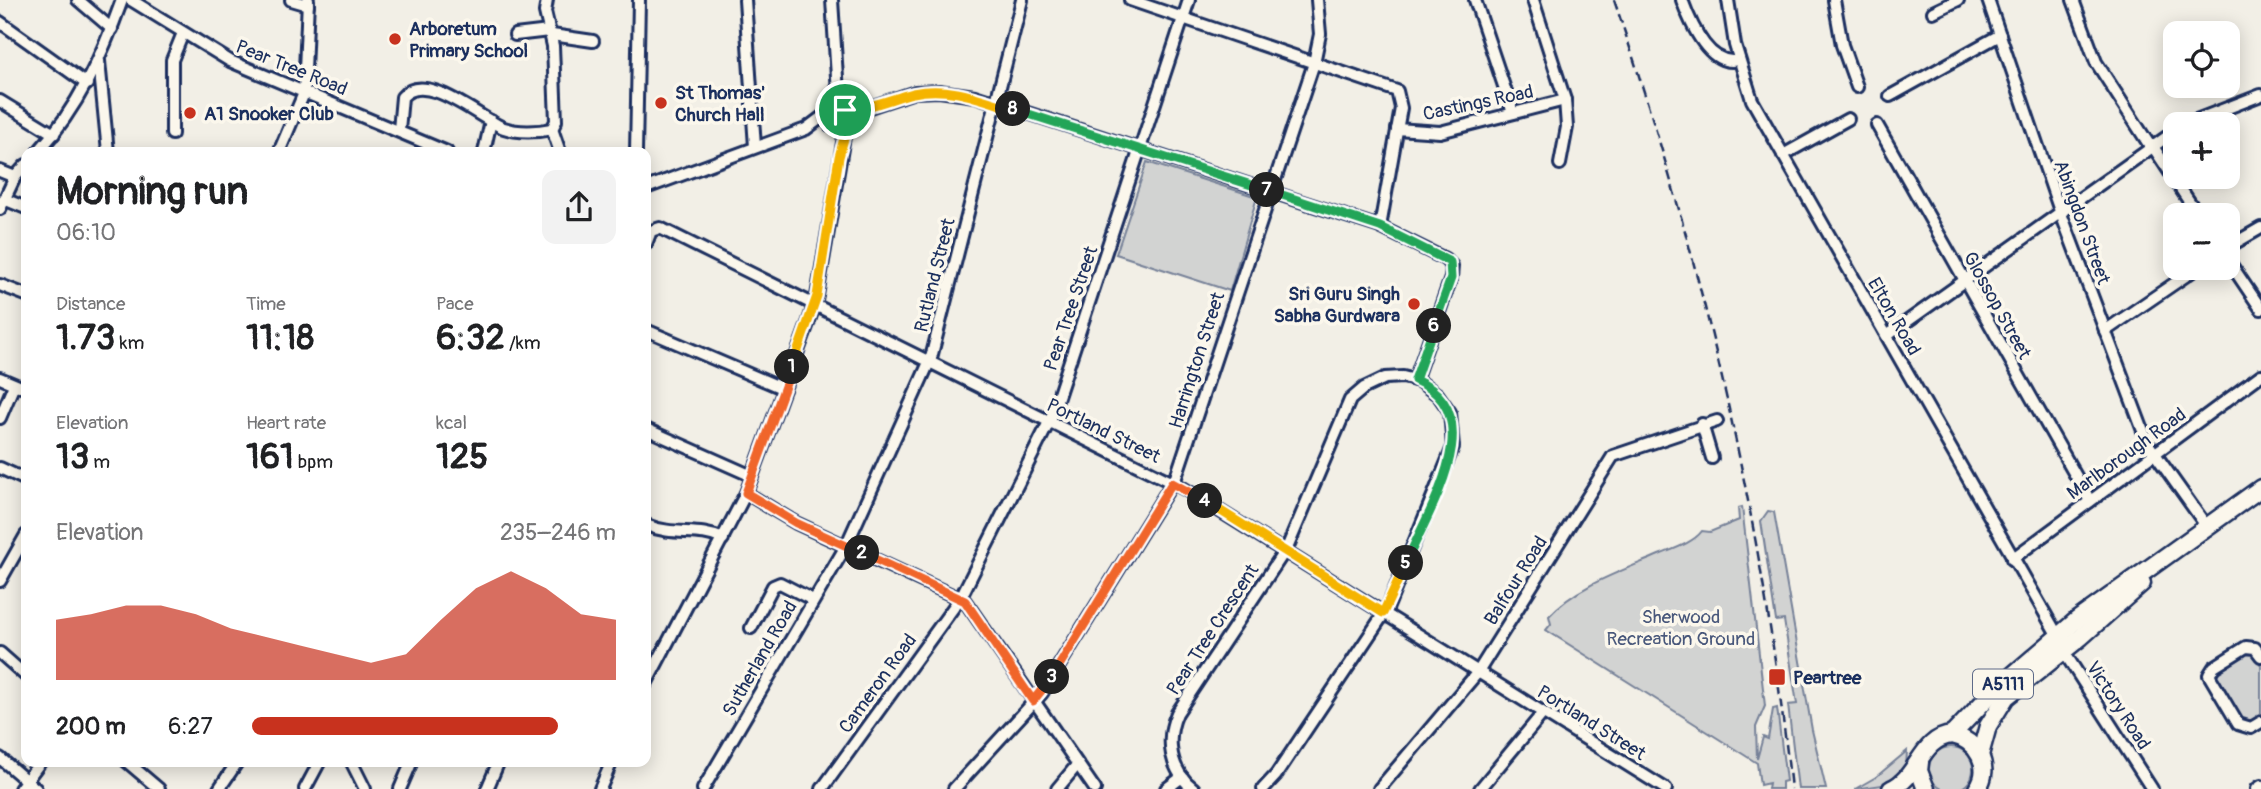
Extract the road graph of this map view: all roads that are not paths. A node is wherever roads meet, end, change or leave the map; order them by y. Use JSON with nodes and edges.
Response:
{"nodes":[{"id":1,"x":78,"y":0,"type":"edge"},
{"id":2,"x":122,"y":0,"type":"edge"},
{"id":3,"x":131,"y":0,"type":"edge"},
{"id":4,"x":291,"y":0,"type":"edge"},
{"id":5,"x":547,"y":0,"type":"edge"},
{"id":6,"x":639,"y":0,"type":"edge"},
{"id":7,"x":745,"y":0,"type":"edge"},
{"id":8,"x":832,"y":0,"type":"edge"},
{"id":9,"x":1021,"y":0,"type":"edge"},
{"id":10,"x":1130,"y":0,"type":"edge"},
{"id":11,"x":1189,"y":0,"type":"edge"},
{"id":12,"x":1317,"y":0,"type":"edge"},
{"id":13,"x":1475,"y":0,"type":"edge"},
{"id":14,"x":1533,"y":0,"type":"edge"},
{"id":15,"x":1682,"y":0,"type":"edge"},
{"id":16,"x":1728,"y":0,"type":"edge"},
{"id":17,"x":1833,"y":0,"type":"edge"},
{"id":18,"x":1958,"y":0,"type":"edge"},
{"id":19,"x":1988,"y":0,"type":"edge"},
{"id":20,"x":2073,"y":0,"type":"edge"},
{"id":21,"x":308,"y":2,"type":"edge"},
{"id":22,"x":1937,"y":6,"type":"edge"},
{"id":23,"x":1184,"y":19,"type":"junction"},
{"id":24,"x":0,"y":22,"type":"edge"},
{"id":25,"x":112,"y":29,"type":"junction"},
{"id":26,"x":183,"y":33,"type":"junction"},
{"id":27,"x":550,"y":33,"type":"junction"},
{"id":28,"x":515,"y":35,"type":"dead end"},
{"id":29,"x":2000,"y":35,"type":"junction"},
{"id":30,"x":593,"y":41,"type":"dead end"},
{"id":31,"x":1739,"y":60,"type":"junction"},
{"id":32,"x":99,"y":61,"type":"junction"},
{"id":33,"x":1314,"y":63,"type":"junction"},
{"id":34,"x":87,"y":84,"type":"junction"},
{"id":35,"x":1857,"y":87,"type":"dead end"},
{"id":36,"x":303,"y":93,"type":"junction"},
{"id":37,"x":1890,"y":96,"type":"dead end"},
{"id":38,"x":2261,"y":96,"type":"edge"},
{"id":39,"x":1565,"y":100,"type":"junction"},
{"id":40,"x":0,"y":101,"type":"edge"},
{"id":41,"x":996,"y":103,"type":"junction"},
{"id":42,"x":870,"y":107,"type":"junction"},
{"id":43,"x":842,"y":109,"type":"junction"},
{"id":44,"x":2212,"y":112,"type":"edge"},
{"id":45,"x":1513,"y":113,"type":"junction"},
{"id":46,"x":828,"y":115,"type":"junction"},
{"id":47,"x":1849,"y":119,"type":"dead end"},
{"id":48,"x":491,"y":121,"type":"junction"},
{"id":49,"x":847,"y":124,"type":"junction"},
{"id":50,"x":1877,"y":125,"type":"dead end"},
{"id":51,"x":833,"y":128,"type":"junction"},
{"id":52,"x":552,"y":129,"type":"junction"},
{"id":53,"x":806,"y":129,"type":"junction"},
{"id":54,"x":1397,"y":129,"type":"junction"},
{"id":55,"x":399,"y":130,"type":"junction"},
{"id":56,"x":54,"y":134,"type":"junction"},
{"id":57,"x":172,"y":134,"type":"dead end"},
{"id":58,"x":2163,"y":138,"type":"edge"},
{"id":59,"x":2151,"y":146,"type":"junction"},
{"id":60,"x":42,"y":147,"type":"edge"},
{"id":61,"x":105,"y":147,"type":"edge"},
{"id":62,"x":281,"y":147,"type":"edge"},
{"id":63,"x":436,"y":147,"type":"edge"},
{"id":64,"x":485,"y":147,"type":"edge"},
{"id":65,"x":558,"y":147,"type":"edge"},
{"id":66,"x":636,"y":147,"type":"edge"},
{"id":67,"x":755,"y":147,"type":"junction"},
{"id":68,"x":1140,"y":149,"type":"junction"},
{"id":69,"x":1783,"y":155,"type":"junction"},
{"id":70,"x":839,"y":157,"type":"junction"},
{"id":71,"x":1560,"y":164,"type":"dead end"},
{"id":72,"x":21,"y":170,"type":"edge"},
{"id":73,"x":0,"y":171,"type":"edge"},
{"id":74,"x":15,"y":177,"type":"junction"},
{"id":75,"x":651,"y":186,"type":"edge"},
{"id":76,"x":1270,"y":191,"type":"junction"},
{"id":77,"x":2190,"y":203,"type":"edge"},
{"id":78,"x":2,"y":204,"type":"edge"},
{"id":79,"x":21,"y":207,"type":"edge"},
{"id":80,"x":2060,"y":211,"type":"junction"},
{"id":81,"x":1380,"y":227,"type":"junction"},
{"id":82,"x":2261,"y":228,"type":"edge"},
{"id":83,"x":651,"y":231,"type":"edge"},
{"id":84,"x":2240,"y":240,"type":"edge"},
{"id":85,"x":2240,"y":278,"type":"edge"},
{"id":86,"x":1965,"y":280,"type":"junction"},
{"id":87,"x":2179,"y":280,"type":"edge"},
{"id":88,"x":0,"y":285,"type":"edge"},
{"id":89,"x":21,"y":293,"type":"edge"},
{"id":90,"x":815,"y":304,"type":"junction"},
{"id":91,"x":2261,"y":309,"type":"edge"},
{"id":92,"x":2105,"y":331,"type":"junction"},
{"id":93,"x":651,"y":332,"type":"edge"},
{"id":94,"x":1888,"y":335,"type":"junction"},
{"id":95,"x":929,"y":362,"type":"junction"},
{"id":96,"x":2261,"y":375,"type":"edge"},
{"id":97,"x":0,"y":378,"type":"edge"},
{"id":98,"x":1415,"y":380,"type":"junction"},
{"id":99,"x":15,"y":385,"type":"junction"},
{"id":100,"x":21,"y":387,"type":"edge"},
{"id":101,"x":784,"y":389,"type":"junction"},
{"id":102,"x":0,"y":418,"type":"edge"},
{"id":103,"x":1717,"y":421,"type":"dead end"},
{"id":104,"x":1049,"y":422,"type":"junction"},
{"id":105,"x":1702,"y":424,"type":"junction"},
{"id":106,"x":651,"y":431,"type":"edge"},
{"id":107,"x":2154,"y":453,"type":"junction"},
{"id":108,"x":1712,"y":458,"type":"dead end"},
{"id":109,"x":0,"y":468,"type":"edge"},
{"id":110,"x":752,"y":476,"type":"junction"},
{"id":111,"x":21,"y":478,"type":"edge"},
{"id":112,"x":1172,"y":483,"type":"junction"},
{"id":113,"x":2261,"y":488,"type":"edge"},
{"id":114,"x":746,"y":493,"type":"junction"},
{"id":115,"x":2090,"y":501,"type":"junction"},
{"id":116,"x":651,"y":526,"type":"edge"},
{"id":117,"x":2207,"y":527,"type":"junction"},
{"id":118,"x":723,"y":539,"type":"junction"},
{"id":119,"x":21,"y":544,"type":"edge"},
{"id":120,"x":846,"y":546,"type":"junction"},
{"id":121,"x":1284,"y":551,"type":"junction"},
{"id":122,"x":2012,"y":559,"type":"junction"},
{"id":123,"x":0,"y":581,"type":"edge"},
{"id":124,"x":961,"y":597,"type":"junction"},
{"id":125,"x":813,"y":600,"type":"junction"},
{"id":126,"x":1383,"y":613,"type":"junction"},
{"id":127,"x":751,"y":628,"type":"dead end"},
{"id":128,"x":2061,"y":645,"type":"junction"},
{"id":129,"x":0,"y":653,"type":"edge"},
{"id":130,"x":2261,"y":656,"type":"edge"},
{"id":131,"x":21,"y":670,"type":"edge"},
{"id":132,"x":1478,"y":672,"type":"junction"},
{"id":133,"x":651,"y":675,"type":"edge"},
{"id":134,"x":1033,"y":701,"type":"junction"},
{"id":135,"x":1544,"y":713,"type":"junction"},
{"id":136,"x":2261,"y":722,"type":"edge"},
{"id":137,"x":1952,"y":736,"type":"junction"},
{"id":138,"x":1980,"y":755,"type":"junction"},
{"id":139,"x":0,"y":758,"type":"edge"},
{"id":140,"x":1920,"y":762,"type":"junction"},
{"id":141,"x":1077,"y":765,"type":"junction"},
{"id":142,"x":36,"y":767,"type":"edge"},
{"id":143,"x":142,"y":767,"type":"edge"},
{"id":144,"x":234,"y":767,"type":"edge"},
{"id":145,"x":317,"y":767,"type":"edge"},
{"id":146,"x":354,"y":767,"type":"edge"},
{"id":147,"x":409,"y":767,"type":"edge"},
{"id":148,"x":496,"y":767,"type":"edge"},
{"id":149,"x":609,"y":767,"type":"edge"},
{"id":150,"x":1182,"y":777,"type":"junction"},
{"id":151,"x":23,"y":785,"type":"edge"},
{"id":152,"x":36,"y":789,"type":"edge"},
{"id":153,"x":159,"y":789,"type":"edge"},
{"id":154,"x":219,"y":789,"type":"edge"},
{"id":155,"x":305,"y":789,"type":"edge"},
{"id":156,"x":365,"y":789,"type":"edge"},
{"id":157,"x":400,"y":789,"type":"edge"},
{"id":158,"x":487,"y":789,"type":"edge"},
{"id":159,"x":600,"y":789,"type":"edge"},
{"id":160,"x":703,"y":789,"type":"edge"},
{"id":161,"x":822,"y":789,"type":"edge"},
{"id":162,"x":954,"y":789,"type":"edge"},
{"id":163,"x":1057,"y":789,"type":"edge"},
{"id":164,"x":1095,"y":789,"type":"edge"},
{"id":165,"x":1166,"y":789,"type":"edge"},
{"id":166,"x":1194,"y":789,"type":"edge"},
{"id":167,"x":1263,"y":789,"type":"edge"},
{"id":168,"x":1379,"y":789,"type":"edge"},
{"id":169,"x":1480,"y":789,"type":"edge"},
{"id":170,"x":1666,"y":789,"type":"edge"},
{"id":171,"x":1891,"y":789,"type":"edge"},
{"id":172,"x":1926,"y":789,"type":"edge"},
{"id":173,"x":1977,"y":789,"type":"edge"},
{"id":174,"x":2152,"y":789,"type":"edge"}],
"edges":[{"from":1,"to":25,"type":"street"},
{"from":2,"to":25,"type":"street"},
{"from":3,"to":26,"type":"street","name":"Pear Tree Road"},
{"from":4,"to":21,"type":"street"},
{"from":5,"to":27,"type":"street"},
{"from":6,"to":66,"type":"street"},
{"from":7,"to":67,"type":"street"},
{"from":8,"to":43,"type":"street"},
{"from":9,"to":41,"type":"street","name":"Rutland Street"},
{"from":10,"to":23,"type":"street"},
{"from":11,"to":23,"type":"street","name":"Pear Tree Street"},
{"from":12,"to":33,"type":"street","name":"Harrington Street"},
{"from":13,"to":45,"type":"street"},
{"from":14,"to":39,"type":"street"},
{"from":15,"to":31,"type":"street"},
{"from":16,"to":31,"type":"street","name":"Elton Road"},
{"from":17,"to":35,"type":"street"},
{"from":18,"to":22,"type":"street"},
{"from":19,"to":29,"type":"street","name":"Abingdon Street"},
{"from":20,"to":59,"type":"street"},
{"from":21,"to":36,"type":"street"},
{"from":23,"to":33,"type":"street"},
{"from":23,"to":68,"type":"street","name":"Pear Tree Street"},
{"from":24,"to":34,"type":"street"},
{"from":25,"to":32,"type":"street"},
{"from":26,"to":36,"type":"street","name":"Pear Tree Road"},
{"from":26,"to":57,"type":"street"},
{"from":27,"to":28,"type":"street"},
{"from":27,"to":30,"type":"street"},
{"from":27,"to":52,"type":"street"},
{"from":29,"to":37,"type":"street"},
{"from":29,"to":80,"type":"street","name":"Abingdon Street"},
{"from":31,"to":69,"type":"street","name":"Elton Road"},
{"from":32,"to":34,"type":"street"},
{"from":32,"to":61,"type":"street"},
{"from":33,"to":54,"type":"street"},
{"from":33,"to":76,"type":"street","name":"Harrington Street"},
{"from":34,"to":56,"type":"street"},
{"from":36,"to":55,"type":"street","name":"Pear Tree Road"},
{"from":36,"to":62,"type":"street"},
{"from":38,"to":44,"type":"street"},
{"from":39,"to":45,"type":"street","name":"Castings Road"},
{"from":39,"to":71,"type":"street"},
{"from":40,"to":56,"type":"street"},
{"from":41,"to":42,"type":"street"},
{"from":41,"to":68,"type":"street"},
{"from":41,"to":95,"type":"street","name":"Rutland Street"},
{"from":42,"to":43,"type":"street"},
{"from":42,"to":49,"type":"street"},
{"from":43,"to":46,"type":"street"},
{"from":43,"to":49,"type":"street"},
{"from":45,"to":54,"type":"street","name":"Castings Road"},
{"from":46,"to":51,"type":"street"},
{"from":46,"to":53,"type":"street"},
{"from":47,"to":69,"type":"street"},
{"from":48,"to":52,"type":"street"},
{"from":48,"to":55,"type":"street"},
{"from":48,"to":64,"type":"street"},
{"from":49,"to":51,"type":"street"},
{"from":49,"to":70,"type":"street"},
{"from":50,"to":86,"type":"street","name":"Glossop Street"},
{"from":51,"to":53,"type":"street"},
{"from":51,"to":70,"type":"street"},
{"from":52,"to":65,"type":"street"},
{"from":53,"to":67,"type":"street"},
{"from":54,"to":81,"type":"street"},
{"from":55,"to":63,"type":"street","name":"Pear Tree Road"},
{"from":56,"to":60,"type":"street"},
{"from":58,"to":59,"type":"street"},
{"from":59,"to":77,"type":"street"},
{"from":59,"to":80,"type":"street"},
{"from":67,"to":75,"type":"street"},
{"from":68,"to":76,"type":"street"},
{"from":68,"to":104,"type":"street","name":"Pear Tree Street"},
{"from":69,"to":94,"type":"street","name":"Elton Road"},
{"from":70,"to":90,"type":"street"},
{"from":72,"to":74,"type":"street"},
{"from":73,"to":74,"type":"street"},
{"from":74,"to":78,"type":"street"},
{"from":76,"to":81,"type":"street"},
{"from":76,"to":112,"type":"street","name":"Harrington Street"},
{"from":78,"to":79,"type":"street"},
{"from":80,"to":86,"type":"street"},
{"from":80,"to":92,"type":"street","name":"Abingdon Street"},
{"from":81,"to":98,"type":"street"},
{"from":82,"to":84,"type":"street"},
{"from":83,"to":90,"type":"street","name":"Portland Street"},
{"from":85,"to":91,"type":"street"},
{"from":86,"to":94,"type":"street"},
{"from":86,"to":115,"type":"street","name":"Glossop Street"},
{"from":87,"to":92,"type":"street"},
{"from":88,"to":89,"type":"street"},
{"from":90,"to":95,"type":"street","name":"Portland Street"},
{"from":90,"to":101,"type":"street"},
{"from":92,"to":107,"type":"street","name":"Abingdon Street"},
{"from":93,"to":101,"type":"street"},
{"from":94,"to":122,"type":"street","name":"Elton Road"},
{"from":95,"to":104,"type":"street","name":"Portland Street"},
{"from":95,"to":120,"type":"street","name":"Rutland Street"},
{"from":96,"to":107,"type":"street","name":"Marlborough Road"},
{"from":97,"to":99,"type":"street"},
{"from":98,"to":121,"type":"street","name":"Pear Tree Crescent"},
{"from":98,"to":126,"type":"street"},
{"from":99,"to":100,"type":"street"},
{"from":99,"to":102,"type":"street"},
{"from":101,"to":110,"type":"street"},
{"from":103,"to":105,"type":"street","name":"Balfour Road"},
{"from":104,"to":112,"type":"street","name":"Portland Street"},
{"from":104,"to":124,"type":"street","name":"Pear Tree Street"},
{"from":105,"to":108,"type":"street"},
{"from":105,"to":132,"type":"street","name":"Balfour Road"},
{"from":106,"to":110,"type":"street"},
{"from":107,"to":115,"type":"street","name":"Marlborough Road"},
{"from":107,"to":117,"type":"street","name":"Abingdon Street"},
{"from":109,"to":111,"type":"street"},
{"from":110,"to":114,"type":"street"},
{"from":112,"to":121,"type":"street","name":"Portland Street"},
{"from":112,"to":134,"type":"street","name":"Harrington Street"},
{"from":113,"to":117,"type":"highway","number":"A5111"},
{"from":114,"to":118,"type":"street"},
{"from":114,"to":120,"type":"street"},
{"from":115,"to":122,"type":"street","name":"Marlborough Road"},
{"from":116,"to":118,"type":"street"},
{"from":117,"to":128,"type":"highway","number":"A5111"},
{"from":118,"to":133,"type":"street"},
{"from":119,"to":123,"type":"street"},
{"from":120,"to":124,"type":"street"},
{"from":120,"to":125,"type":"street","name":"Sutherland Road"},
{"from":121,"to":126,"type":"street","name":"Portland Street"},
{"from":121,"to":150,"type":"street","name":"Pear Tree Crescent"},
{"from":122,"to":128,"type":"street","name":"Elton Road"},
{"from":124,"to":134,"type":"street"},
{"from":124,"to":161,"type":"street","name":"Cameron Road"},
{"from":125,"to":127,"type":"street"},
{"from":125,"to":160,"type":"street","name":"Sutherland Road"},
{"from":126,"to":132,"type":"street","name":"Portland Street"},
{"from":126,"to":167,"type":"street"},
{"from":128,"to":137,"type":"highway","number":"A5111"},
{"from":128,"to":138,"type":"highway","number":"A5111"},
{"from":128,"to":174,"type":"street","name":"Victory Road"},
{"from":129,"to":131,"type":"street"},
{"from":130,"to":136,"type":"street"},
{"from":132,"to":135,"type":"street","name":"Portland Street"},
{"from":132,"to":168,"type":"street","name":"Balfour Road"},
{"from":134,"to":141,"type":"street"},
{"from":134,"to":162,"type":"street","name":"Harrington Street"},
{"from":135,"to":169,"type":"street"},
{"from":135,"to":170,"type":"street","name":"Portland Street"},
{"from":137,"to":138,"type":"highway"},
{"from":137,"to":140,"type":"highway","number":"A5111"},
{"from":138,"to":173,"type":"highway","number":"A5111"},
{"from":139,"to":151,"type":"street"},
{"from":140,"to":171,"type":"highway","number":"A5111"},
{"from":140,"to":172,"type":"highway"},
{"from":141,"to":163,"type":"street"},
{"from":141,"to":164,"type":"street"},
{"from":142,"to":151,"type":"street"},
{"from":143,"to":153,"type":"street"},
{"from":144,"to":154,"type":"street"},
{"from":145,"to":155,"type":"street"},
{"from":146,"to":156,"type":"street"},
{"from":147,"to":157,"type":"street"},
{"from":148,"to":158,"type":"street"},
{"from":149,"to":159,"type":"street"},
{"from":150,"to":165,"type":"street"},
{"from":150,"to":166,"type":"street","name":"Pear Tree Crescent"},
{"from":151,"to":152,"type":"street"}]}
